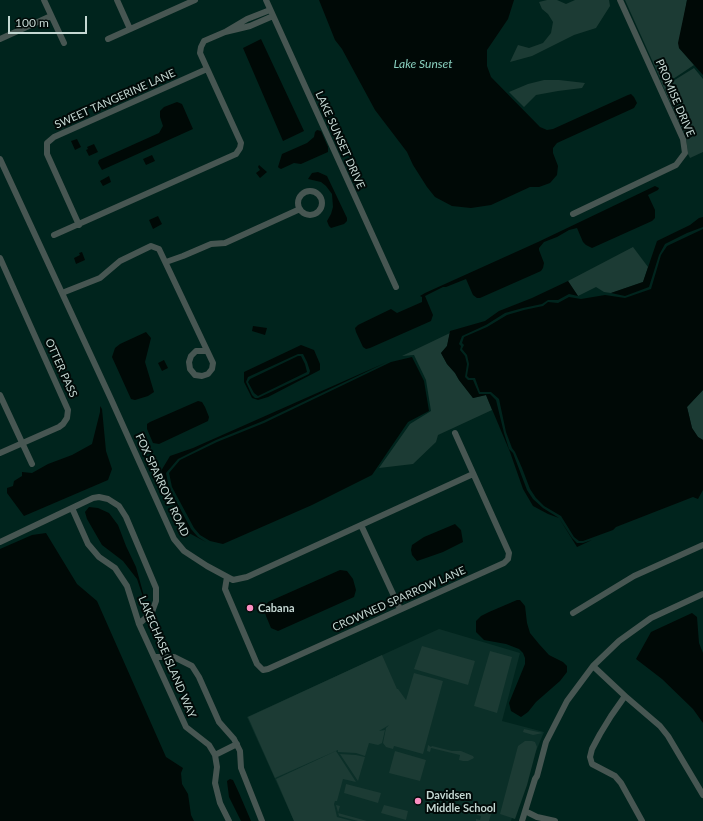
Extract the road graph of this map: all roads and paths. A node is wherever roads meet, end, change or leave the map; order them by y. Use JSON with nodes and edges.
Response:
{"nodes":[{"id":1,"x":44,"y":0,"type":"edge"},
{"id":2,"x":117,"y":0,"type":"edge"},
{"id":3,"x":195,"y":0,"type":"edge"},
{"id":4,"x":266,"y":0,"type":"edge"},
{"id":5,"x":620,"y":0,"type":"edge"},
{"id":6,"x":272,"y":13,"type":"junction"},
{"id":7,"x":52,"y":16,"type":"junction"},
{"id":8,"x":130,"y":29,"type":"junction"},
{"id":9,"x":0,"y":39,"type":"edge"},
{"id":10,"x":108,"y":39,"type":"dead end"},
{"id":11,"x":64,"y":43,"type":"dead end"},
{"id":12,"x":207,"y":69,"type":"junction"},
{"id":13,"x":0,"y":159,"type":"edge"},
{"id":14,"x":300,"y":209,"type":"junction"},
{"id":15,"x":573,"y":214,"type":"dead end"},
{"id":16,"x":80,"y":225,"type":"junction"},
{"id":17,"x":54,"y":235,"type":"dead end"},
{"id":18,"x":0,"y":258,"type":"edge"},
{"id":19,"x":166,"y":262,"type":"junction"},
{"id":20,"x":396,"y":287,"type":"dead end"},
{"id":21,"x":62,"y":293,"type":"junction"},
{"id":22,"x":206,"y":351,"type":"junction"},
{"id":23,"x":0,"y":395,"type":"edge"},
{"id":24,"x":455,"y":433,"type":"dead end"},
{"id":25,"x":22,"y":443,"type":"junction"},
{"id":26,"x":0,"y":453,"type":"edge"},
{"id":27,"x":32,"y":464,"type":"dead end"},
{"id":28,"x":472,"y":474,"type":"junction"},
{"id":29,"x":72,"y":508,"type":"junction"},
{"id":30,"x":361,"y":525,"type":"junction"},
{"id":31,"x":0,"y":542,"type":"edge"},
{"id":32,"x":703,"y":544,"type":"edge"},
{"id":33,"x":227,"y":577,"type":"junction"},
{"id":34,"x":703,"y":594,"type":"edge"},
{"id":35,"x":400,"y":609,"type":"junction"},
{"id":36,"x":573,"y":613,"type":"dead end"},
{"id":37,"x":139,"y":624,"type":"junction"},
{"id":38,"x":155,"y":657,"type":"junction"},
{"id":39,"x":592,"y":666,"type":"junction"},
{"id":40,"x":625,"y":696,"type":"junction"},
{"id":41,"x":237,"y":744,"type":"junction"},
{"id":42,"x":216,"y":755,"type":"junction"},
{"id":43,"x":537,"y":776,"type":"junction"},
{"id":44,"x":703,"y":796,"type":"edge"},
{"id":45,"x":529,"y":813,"type":"junction"},
{"id":46,"x":229,"y":821,"type":"edge"},
{"id":47,"x":262,"y":821,"type":"edge"},
{"id":48,"x":522,"y":821,"type":"edge"},
{"id":49,"x":526,"y":821,"type":"edge"},
{"id":50,"x":555,"y":821,"type":"edge"},
{"id":51,"x":642,"y":821,"type":"edge"}],
"edges":[{"from":1,"to":7,"type":"street"},
{"from":2,"to":8,"type":"street"},
{"from":3,"to":8,"type":"street"},
{"from":4,"to":6,"type":"street","name":"LAKE SUNSET DRIVE"},
{"from":5,"to":15,"type":"street","name":"PROMISE DRIVE"},
{"from":6,"to":12,"type":"street"},
{"from":6,"to":20,"type":"street","name":"LAKE SUNSET DRIVE"},
{"from":7,"to":9,"type":"street"},
{"from":7,"to":11,"type":"street"},
{"from":8,"to":10,"type":"street"},
{"from":12,"to":16,"type":"street"},
{"from":12,"to":16,"type":"street","name":"SWEET TANGERINE LANE"},
{"from":13,"to":21,"type":"street","name":"FOX SPARROW ROAD"},
{"from":14,"to":14,"type":"street"},
{"from":14,"to":19,"type":"street"},
{"from":16,"to":17,"type":"street"},
{"from":18,"to":25,"type":"street","name":"OTTER PASS"},
{"from":19,"to":21,"type":"street"},
{"from":19,"to":22,"type":"street"},
{"from":21,"to":33,"type":"street","name":"FOX SPARROW ROAD"},
{"from":22,"to":22,"type":"street"},
{"from":23,"to":25,"type":"street"},
{"from":24,"to":28,"type":"street","name":"CROWNED SPARROW LANE"},
{"from":25,"to":26,"type":"street","name":"OTTER PASS"},
{"from":25,"to":27,"type":"street"},
{"from":28,"to":30,"type":"street","name":"FOX SPARROW ROAD"},
{"from":28,"to":35,"type":"street","name":"CROWNED SPARROW LANE"},
{"from":29,"to":31,"type":"street"},
{"from":29,"to":37,"type":"street","name":"LAKECHASE ISLAND WAY"},
{"from":29,"to":37,"type":"street"},
{"from":30,"to":33,"type":"street","name":"FOX SPARROW ROAD"},
{"from":30,"to":35,"type":"street"},
{"from":32,"to":36,"type":"street"},
{"from":33,"to":35,"type":"street","name":"CROWNED SPARROW LANE"},
{"from":34,"to":39,"type":"street"},
{"from":37,"to":38,"type":"street","name":"LAKECHASE ISLAND WAY"},
{"from":38,"to":41,"type":"street"},
{"from":38,"to":42,"type":"street","name":"LAKECHASE ISLAND WAY"},
{"from":39,"to":40,"type":"street"},
{"from":39,"to":43,"type":"street"},
{"from":40,"to":44,"type":"street"},
{"from":40,"to":51,"type":"street"},
{"from":41,"to":42,"type":"street"},
{"from":41,"to":47,"type":"street"},
{"from":42,"to":46,"type":"street"},
{"from":43,"to":45,"type":"street"},
{"from":43,"to":48,"type":"street"},
{"from":45,"to":49,"type":"street"},
{"from":45,"to":50,"type":"street"}]}
